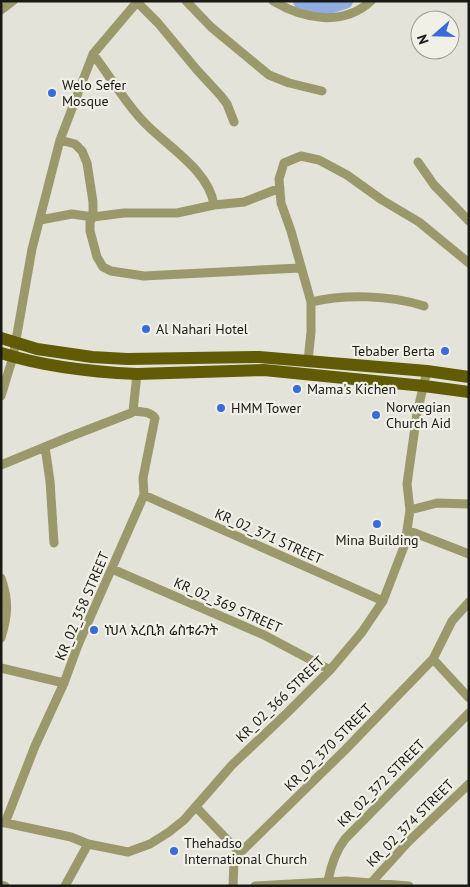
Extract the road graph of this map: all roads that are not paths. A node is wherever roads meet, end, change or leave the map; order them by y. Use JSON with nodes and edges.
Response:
{"nodes":[{"id":1,"x":13,"y":1,"type":"edge"},
{"id":2,"x":186,"y":1,"type":"edge"},
{"id":3,"x":273,"y":1,"type":"edge"},
{"id":4,"x":371,"y":1,"type":"edge"},
{"id":5,"x":136,"y":2,"type":"edge"},
{"id":6,"x":1,"y":10,"type":"edge"},
{"id":7,"x":93,"y":54,"type":"junction"},
{"id":8,"x":322,"y":91,"type":"dead end"},
{"id":9,"x":234,"y":122,"type":"dead end"},
{"id":10,"x":60,"y":140,"type":"junction"},
{"id":11,"x":418,"y":162,"type":"dead end"},
{"id":12,"x":280,"y":188,"type":"junction"},
{"id":13,"x":214,"y":205,"type":"junction"},
{"id":14,"x":93,"y":217,"type":"junction"},
{"id":15,"x":40,"y":220,"type":"junction"},
{"id":16,"x":469,"y":221,"type":"edge"},
{"id":17,"x":469,"y":263,"type":"edge"},
{"id":18,"x":300,"y":268,"type":"junction"},
{"id":19,"x":311,"y":302,"type":"junction"},
{"id":20,"x":424,"y":306,"type":"dead end"},
{"id":21,"x":1,"y":338,"type":"edge"},
{"id":22,"x":15,"y":342,"type":"junction"},
{"id":23,"x":7,"y":355,"type":"edge"},
{"id":24,"x":308,"y":361,"type":"junction"},
{"id":25,"x":427,"y":371,"type":"junction"},
{"id":26,"x":137,"y":374,"type":"junction"},
{"id":27,"x":469,"y":377,"type":"edge"},
{"id":28,"x":424,"y":386,"type":"junction"},
{"id":29,"x":469,"y":392,"type":"edge"},
{"id":30,"x":1,"y":396,"type":"edge"},
{"id":31,"x":133,"y":411,"type":"junction"},
{"id":32,"x":45,"y":447,"type":"junction"},
{"id":33,"x":1,"y":465,"type":"edge"},
{"id":34,"x":144,"y":495,"type":"junction"},
{"id":35,"x":469,"y":504,"type":"edge"},
{"id":36,"x":410,"y":510,"type":"junction"},
{"id":37,"x":407,"y":530,"type":"junction"},
{"id":38,"x":54,"y":544,"type":"dead end"},
{"id":39,"x":469,"y":554,"type":"edge"},
{"id":40,"x":112,"y":569,"type":"junction"},
{"id":41,"x":1,"y":578,"type":"edge"},
{"id":42,"x":383,"y":601,"type":"junction"},
{"id":43,"x":469,"y":602,"type":"edge"},
{"id":44,"x":1,"y":638,"type":"edge"},
{"id":45,"x":433,"y":659,"type":"junction"},
{"id":46,"x":1,"y":668,"type":"edge"},
{"id":47,"x":330,"y":670,"type":"junction"},
{"id":48,"x":64,"y":683,"type":"junction"},
{"id":49,"x":469,"y":698,"type":"edge"},
{"id":50,"x":469,"y":713,"type":"edge"},
{"id":51,"x":469,"y":784,"type":"edge"},
{"id":52,"x":196,"y":807,"type":"junction"},
{"id":53,"x":3,"y":822,"type":"edge"},
{"id":54,"x":88,"y":844,"type":"junction"},
{"id":55,"x":240,"y":853,"type":"junction"},
{"id":56,"x":328,"y":881,"type":"junction"},
{"id":57,"x":372,"y":882,"type":"junction"},
{"id":58,"x":1,"y":885,"type":"edge"},
{"id":59,"x":5,"y":886,"type":"edge"},
{"id":60,"x":65,"y":886,"type":"edge"},
{"id":61,"x":233,"y":886,"type":"edge"},
{"id":62,"x":255,"y":886,"type":"edge"},
{"id":63,"x":409,"y":886,"type":"edge"}],
"edges":[{"from":1,"to":6,"type":"street"},
{"from":2,"to":8,"type":"street"},
{"from":3,"to":4,"type":"street"},
{"from":5,"to":7,"type":"street"},
{"from":5,"to":9,"type":"street"},
{"from":7,"to":10,"type":"street"},
{"from":7,"to":13,"type":"street"},
{"from":10,"to":14,"type":"street"},
{"from":10,"to":15,"type":"street"},
{"from":11,"to":16,"type":"street"},
{"from":12,"to":13,"type":"street"},
{"from":12,"to":17,"type":"street"},
{"from":12,"to":18,"type":"street"},
{"from":13,"to":14,"type":"street"},
{"from":14,"to":15,"type":"street"},
{"from":14,"to":18,"type":"street"},
{"from":15,"to":22,"type":"street"},
{"from":18,"to":19,"type":"street"},
{"from":19,"to":20,"type":"street"},
{"from":19,"to":24,"type":"street"},
{"from":21,"to":22,"type":"main road"},
{"from":22,"to":23,"type":"street"},
{"from":22,"to":24,"type":"main road"},
{"from":23,"to":26,"type":"main road"},
{"from":23,"to":30,"type":"street"},
{"from":24,"to":25,"type":"main road"},
{"from":25,"to":27,"type":"main road"},
{"from":25,"to":28,"type":"street","name":"KR_02_366 STREET"},
{"from":26,"to":28,"type":"main road"},
{"from":26,"to":31,"type":"street"},
{"from":28,"to":29,"type":"main road"},
{"from":28,"to":36,"type":"street","name":"KR_02_366 STREET"},
{"from":31,"to":32,"type":"street"},
{"from":31,"to":34,"type":"street","name":"KR_02_358 STREET"},
{"from":32,"to":33,"type":"street"},
{"from":32,"to":38,"type":"street"},
{"from":34,"to":40,"type":"street","name":"KR_02_358 STREET"},
{"from":34,"to":42,"type":"street","name":"KR_02_371 STREET"},
{"from":35,"to":36,"type":"street"},
{"from":36,"to":37,"type":"street","name":"KR_02_366 STREET"},
{"from":37,"to":39,"type":"street"},
{"from":37,"to":42,"type":"street","name":"KR_02_366 STREET"},
{"from":40,"to":47,"type":"street","name":"KR_02_369 STREET"},
{"from":40,"to":48,"type":"street","name":"KR_02_358 STREET"},
{"from":41,"to":44,"type":"street"},
{"from":42,"to":47,"type":"street","name":"KR_02_366 STREET"},
{"from":43,"to":45,"type":"street","name":"KR_02_370 STREET"},
{"from":45,"to":49,"type":"street"},
{"from":45,"to":55,"type":"street","name":"KR_02_370 STREET"},
{"from":46,"to":48,"type":"street"},
{"from":47,"to":52,"type":"street","name":"KR_02_366 STREET"},
{"from":48,"to":53,"type":"street","name":"KR_02_358 STREET"},
{"from":50,"to":56,"type":"street","name":"KR_02_372 STREET"},
{"from":51,"to":57,"type":"street","name":"KR_02_374 STREET"},
{"from":52,"to":54,"type":"street","name":"KR_02_366 STREET"},
{"from":52,"to":55,"type":"street"},
{"from":53,"to":54,"type":"street"},
{"from":54,"to":60,"type":"street"},
{"from":55,"to":61,"type":"street"},
{"from":56,"to":57,"type":"street"},
{"from":56,"to":62,"type":"street"},
{"from":57,"to":63,"type":"street"},
{"from":58,"to":59,"type":"street"}]}
